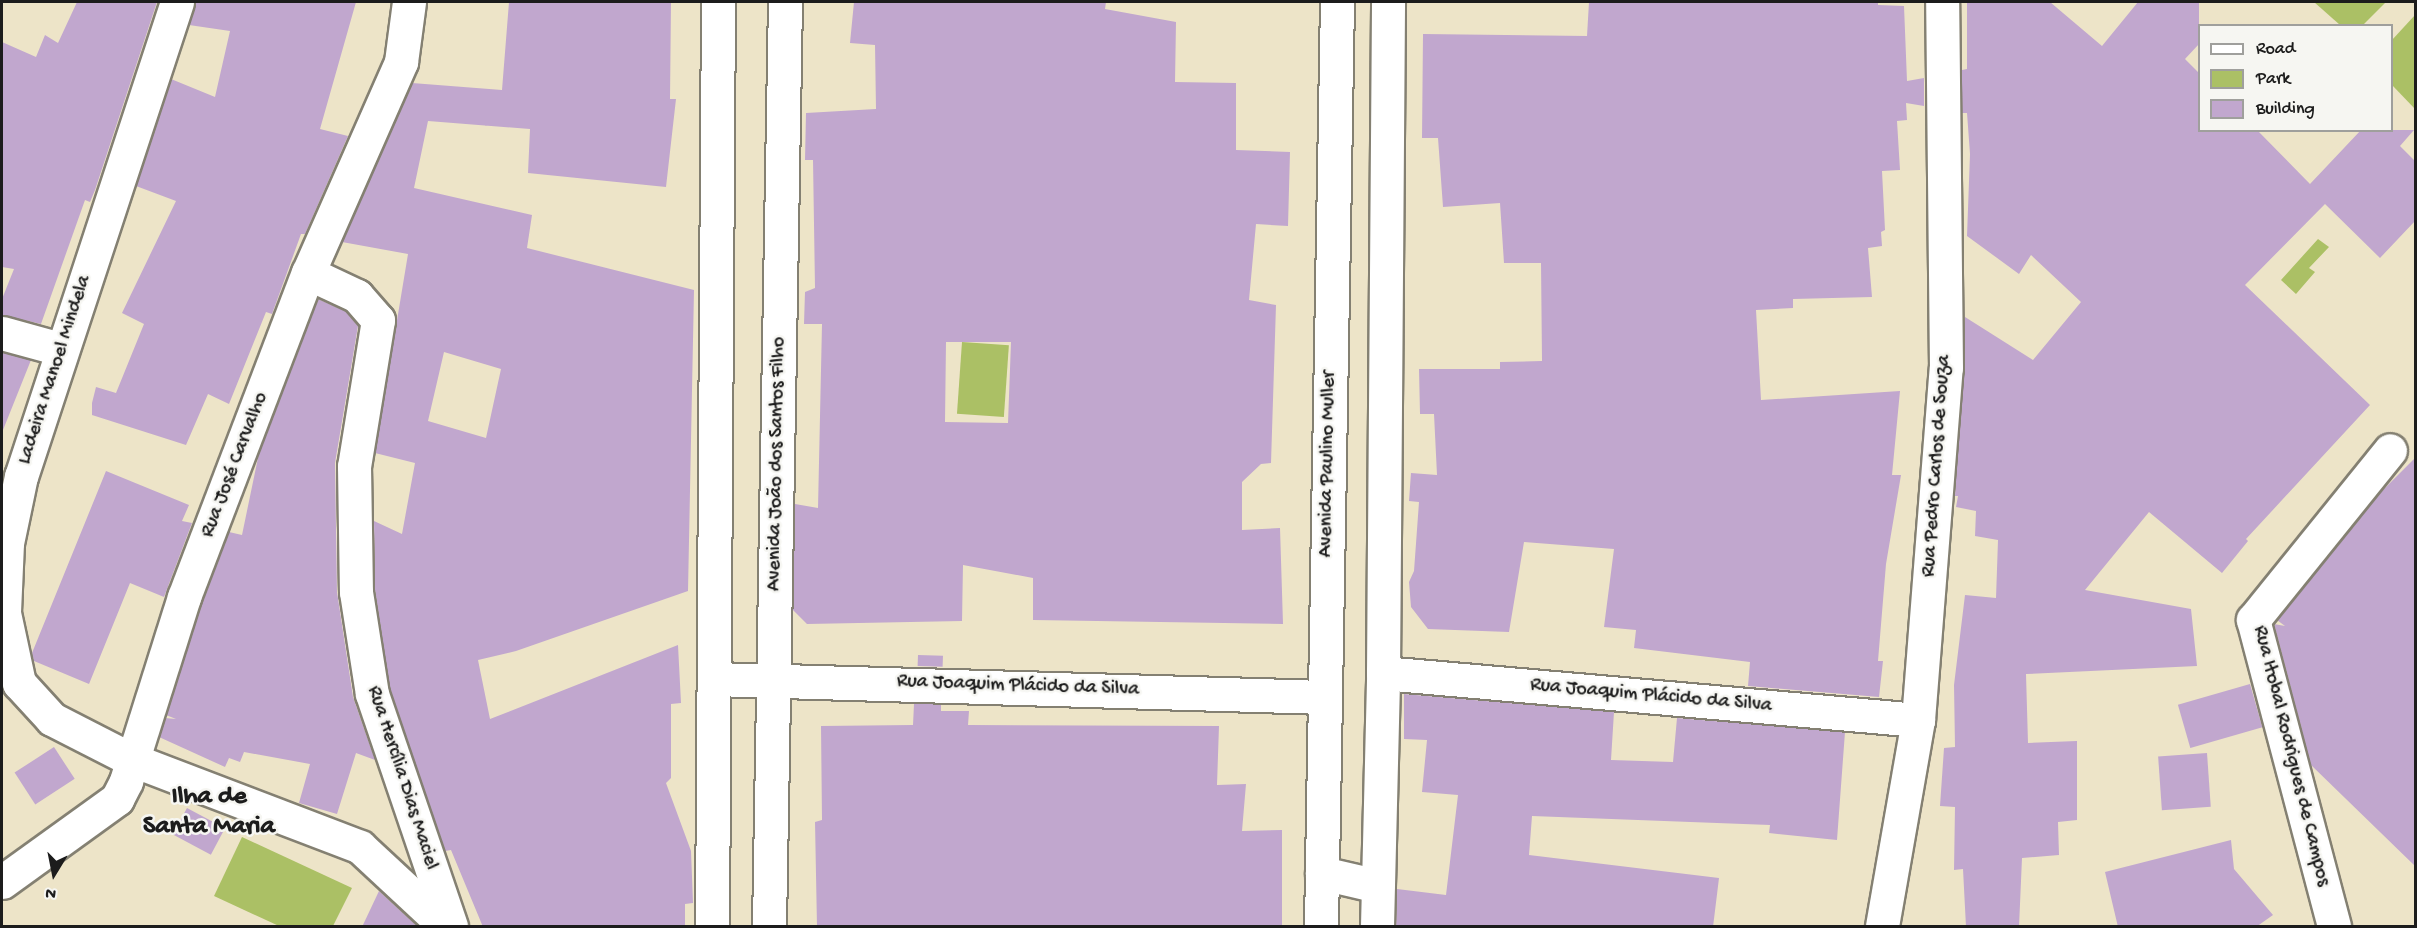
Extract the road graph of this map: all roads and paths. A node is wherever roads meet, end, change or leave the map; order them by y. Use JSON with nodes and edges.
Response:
{"nodes":[{"id":1,"x":177,"y":2,"type":"edge"},
{"id":2,"x":409,"y":2,"type":"edge"},
{"id":3,"x":718,"y":2,"type":"edge"},
{"id":4,"x":785,"y":2,"type":"edge"},
{"id":5,"x":1337,"y":2,"type":"edge"},
{"id":6,"x":1388,"y":2,"type":"edge"},
{"id":7,"x":1942,"y":2,"type":"edge"},
{"id":8,"x":308,"y":273,"type":"junction"},
{"id":9,"x":2,"y":333,"type":"edge"},
{"id":10,"x":60,"y":349,"type":"junction"},
{"id":11,"x":2390,"y":450,"type":"dead end"},
{"id":12,"x":7,"y":655,"type":"edge"},
{"id":13,"x":1383,"y":673,"type":"junction"},
{"id":14,"x":773,"y":678,"type":"junction"},
{"id":15,"x":714,"y":679,"type":"junction"},
{"id":16,"x":1323,"y":697,"type":"junction"},
{"id":17,"x":1918,"y":720,"type":"junction"},
{"id":18,"x":130,"y":759,"type":"junction"},
{"id":19,"x":1322,"y":873,"type":"junction"},
{"id":20,"x":2,"y":882,"type":"edge"},
{"id":21,"x":1378,"y":886,"type":"junction"},
{"id":22,"x":445,"y":927,"type":"edge"},
{"id":23,"x":451,"y":927,"type":"edge"},
{"id":24,"x":712,"y":927,"type":"edge"},
{"id":25,"x":769,"y":927,"type":"edge"},
{"id":26,"x":1321,"y":927,"type":"edge"},
{"id":27,"x":1377,"y":927,"type":"edge"},
{"id":28,"x":1882,"y":927,"type":"edge"},
{"id":29,"x":2334,"y":927,"type":"edge"}],
"edges":[{"from":1,"to":10,"type":"street","name":"Ladeira Manoel Mindela"},
{"from":2,"to":8,"type":"street","name":"Rua José Carvalho"},
{"from":3,"to":15,"type":"street"},
{"from":4,"to":14,"type":"street","name":"Avenida João dos Santos Filho"},
{"from":5,"to":16,"type":"street","name":"Avenida Paulino Muller"},
{"from":6,"to":13,"type":"street"},
{"from":7,"to":17,"type":"street","name":"Rua Pedro Carlos de Souza"},
{"from":8,"to":18,"type":"street","name":"Rua José Carvalho"},
{"from":8,"to":23,"type":"street","name":"Rua Hercília Dias Maciel"},
{"from":9,"to":10,"type":"street"},
{"from":10,"to":12,"type":"street","name":"Ladeira Manoel Mindela"},
{"from":11,"to":29,"type":"street","name":"Rua Itobal Rodrigues de Campos"},
{"from":12,"to":18,"type":"street","name":"Ladeira Manoel Mindela"},
{"from":13,"to":17,"type":"street","name":"Rua Joaquim Plácido da Silva"},
{"from":13,"to":21,"type":"street"},
{"from":14,"to":15,"type":"street","name":"Rua Joaquim Plácido da Silva"},
{"from":14,"to":16,"type":"street","name":"Rua Joaquim Plácido da Silva"},
{"from":14,"to":25,"type":"street","name":"Avenida João dos Santos Filho"},
{"from":15,"to":24,"type":"street"},
{"from":16,"to":19,"type":"street","name":"Avenida Paulino Muller"},
{"from":17,"to":28,"type":"street","name":"Rua Pedro Carlos de Souza"},
{"from":18,"to":20,"type":"street","name":"Rua José Carvalho"},
{"from":18,"to":22,"type":"street","name":"Ladeira Manoel Mindela"},
{"from":19,"to":21,"type":"street"},
{"from":19,"to":26,"type":"street","name":"Avenida Paulino Muller"},
{"from":21,"to":27,"type":"street"}]}
